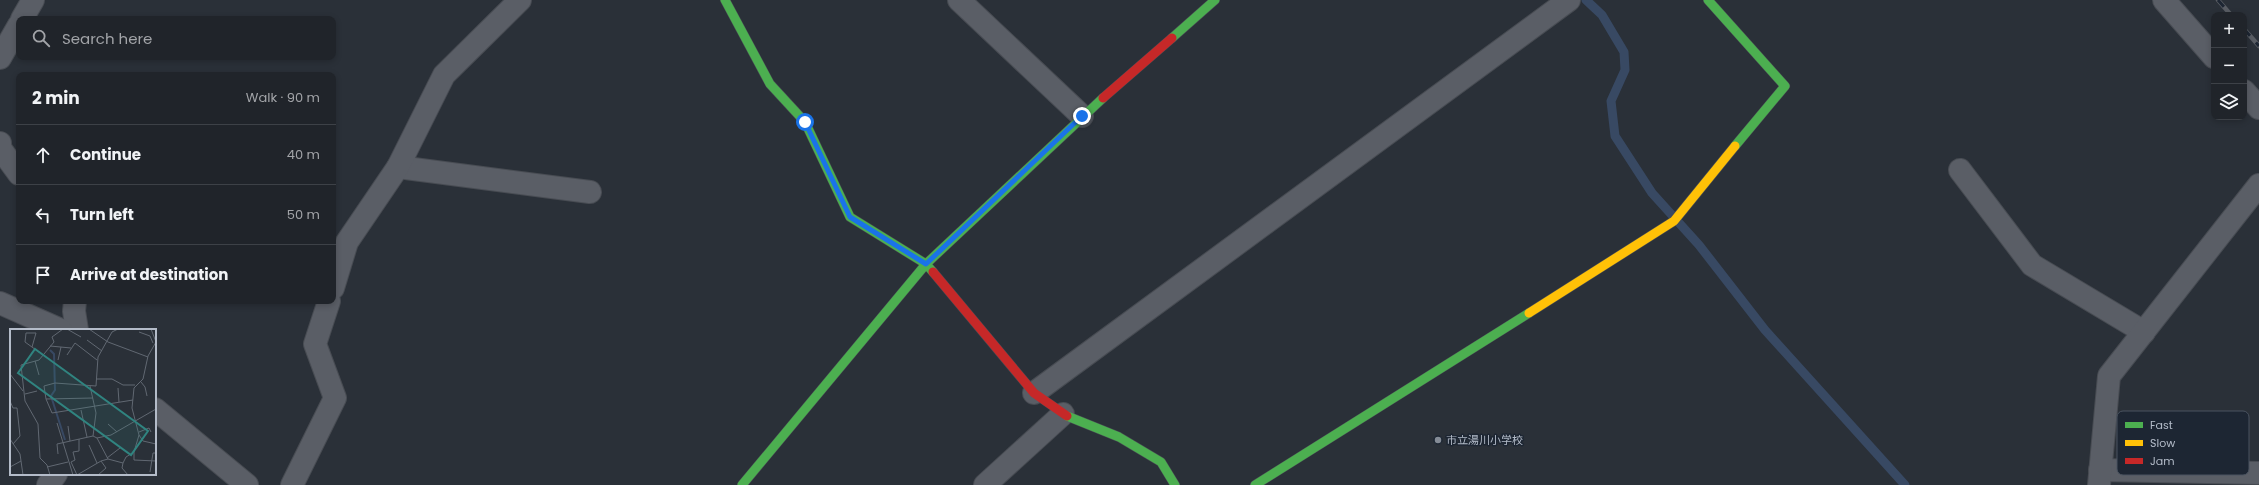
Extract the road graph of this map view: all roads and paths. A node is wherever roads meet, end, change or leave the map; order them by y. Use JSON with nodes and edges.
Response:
{"nodes":[{"id":1,"x":33,"y":0,"type":"edge"},
{"id":2,"x":520,"y":0,"type":"edge"},
{"id":3,"x":725,"y":0,"type":"edge"},
{"id":4,"x":960,"y":0,"type":"edge"},
{"id":5,"x":1215,"y":0,"type":"edge"},
{"id":6,"x":1569,"y":0,"type":"edge"},
{"id":7,"x":1708,"y":0,"type":"edge"},
{"id":8,"x":2164,"y":0,"type":"edge"},
{"id":9,"x":24,"y":16,"type":"edge"},
{"id":10,"x":16,"y":30,"type":"edge"},
{"id":11,"x":2211,"y":54,"type":"edge"},
{"id":12,"x":0,"y":58,"type":"edge"},
{"id":13,"x":2247,"y":94,"type":"edge"},
{"id":14,"x":2259,"y":108,"type":"edge"},
{"id":15,"x":1082,"y":116,"type":"junction"},
{"id":16,"x":0,"y":143,"type":"edge"},
{"id":17,"x":398,"y":167,"type":"junction"},
{"id":18,"x":16,"y":170,"type":"edge"},
{"id":19,"x":1960,"y":170,"type":"dead end"},
{"id":20,"x":2259,"y":185,"type":"edge"},
{"id":21,"x":590,"y":192,"type":"dead end"},
{"id":22,"x":926,"y":264,"type":"junction"},
{"id":23,"x":336,"y":278,"type":"edge"},
{"id":24,"x":0,"y":303,"type":"edge"},
{"id":25,"x":75,"y":304,"type":"edge"},
{"id":26,"x":328,"y":304,"type":"edge"},
{"id":27,"x":59,"y":329,"type":"edge"},
{"id":28,"x":77,"y":329,"type":"edge"},
{"id":29,"x":2144,"y":332,"type":"junction"},
{"id":30,"x":1034,"y":393,"type":"junction"},
{"id":31,"x":156,"y":410,"type":"edge"},
{"id":32,"x":1063,"y":414,"type":"junction"},
{"id":33,"x":2249,"y":473,"type":"edge"},
{"id":34,"x":2259,"y":473,"type":"edge"},
{"id":35,"x":55,"y":475,"type":"edge"},
{"id":36,"x":2179,"y":475,"type":"edge"},
{"id":37,"x":2099,"y":477,"type":"edge"},
{"id":38,"x":48,"y":485,"type":"edge"},
{"id":39,"x":247,"y":485,"type":"edge"},
{"id":40,"x":292,"y":485,"type":"edge"},
{"id":41,"x":742,"y":485,"type":"edge"},
{"id":42,"x":985,"y":485,"type":"edge"},
{"id":43,"x":1175,"y":485,"type":"edge"},
{"id":44,"x":1255,"y":485,"type":"edge"}],
"edges":[{"from":1,"to":9,"type":"street"},
{"from":2,"to":17,"type":"street"},
{"from":3,"to":22,"type":"street"},
{"from":4,"to":15,"type":"street"},
{"from":5,"to":15,"type":"street"},
{"from":6,"to":30,"type":"street"},
{"from":7,"to":44,"type":"street"},
{"from":8,"to":11,"type":"street"},
{"from":10,"to":12,"type":"street"},
{"from":13,"to":14,"type":"street"},
{"from":15,"to":22,"type":"street"},
{"from":16,"to":18,"type":"street"},
{"from":17,"to":21,"type":"street"},
{"from":17,"to":23,"type":"street"},
{"from":19,"to":29,"type":"street"},
{"from":20,"to":29,"type":"street"},
{"from":22,"to":30,"type":"street"},
{"from":22,"to":41,"type":"street"},
{"from":24,"to":27,"type":"street"},
{"from":25,"to":28,"type":"street"},
{"from":26,"to":40,"type":"street"},
{"from":29,"to":37,"type":"street"},
{"from":30,"to":32,"type":"street"},
{"from":31,"to":39,"type":"street"},
{"from":32,"to":42,"type":"street"},
{"from":32,"to":43,"type":"street"},
{"from":33,"to":34,"type":"street"},
{"from":35,"to":38,"type":"street"},
{"from":36,"to":37,"type":"street"}]}
